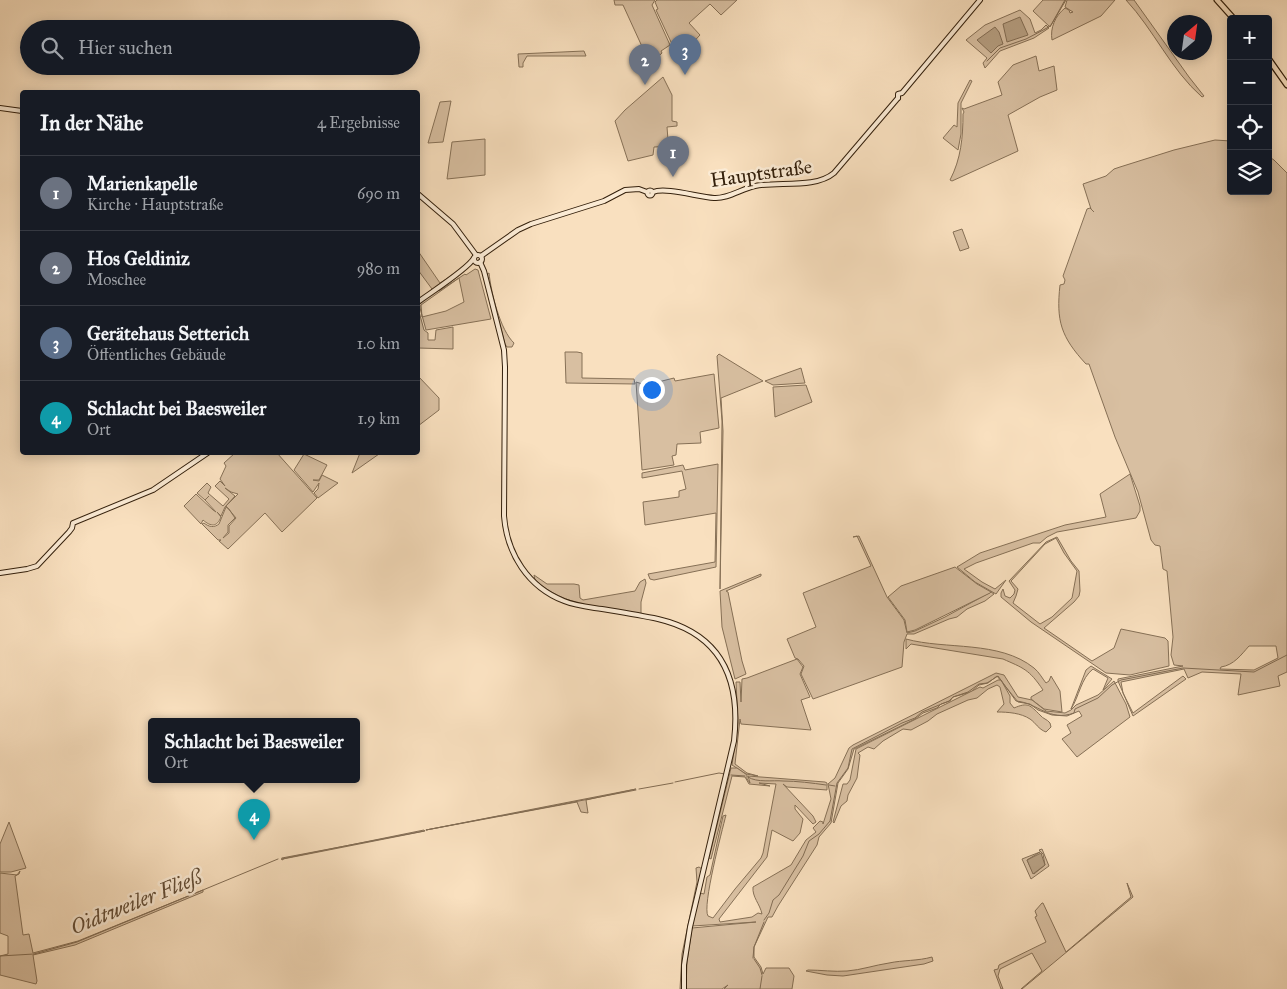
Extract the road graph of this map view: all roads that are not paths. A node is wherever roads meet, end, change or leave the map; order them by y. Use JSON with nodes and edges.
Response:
{"nodes":[{"id":1,"x":980,"y":0,"type":"edge"},
{"id":2,"x":1217,"y":0,"type":"edge"},
{"id":3,"x":1230,"y":15,"type":"edge"},
{"id":4,"x":1269,"y":60,"type":"edge"},
{"id":5,"x":1287,"y":85,"type":"edge"},
{"id":6,"x":0,"y":108,"type":"edge"},
{"id":7,"x":20,"y":111,"type":"edge"},
{"id":8,"x":420,"y":196,"type":"edge"},
{"id":9,"x":477,"y":256,"type":"junction"},
{"id":10,"x":479,"y":263,"type":"junction"},
{"id":11,"x":453,"y":277,"type":"junction"},
{"id":12,"x":420,"y":301,"type":"edge"},
{"id":13,"x":205,"y":455,"type":"edge"},
{"id":14,"x":0,"y":573,"type":"edge"},
{"id":15,"x":684,"y":989,"type":"edge"}],
"edges":[{"from":1,"to":9,"type":"main road","name":"Hauptstraße"},
{"from":2,"to":3,"type":"main road"},
{"from":4,"to":5,"type":"main road"},
{"from":6,"to":7,"type":"main road"},
{"from":8,"to":9,"type":"main road"},
{"from":9,"to":10,"type":"main road"},
{"from":9,"to":10,"type":"main road"},
{"from":9,"to":11,"type":"main road","name":"Hauptstraße"},
{"from":10,"to":11,"type":"main road"},
{"from":10,"to":15,"type":"main road"},
{"from":11,"to":12,"type":"main road"},
{"from":13,"to":14,"type":"main road"}]}
